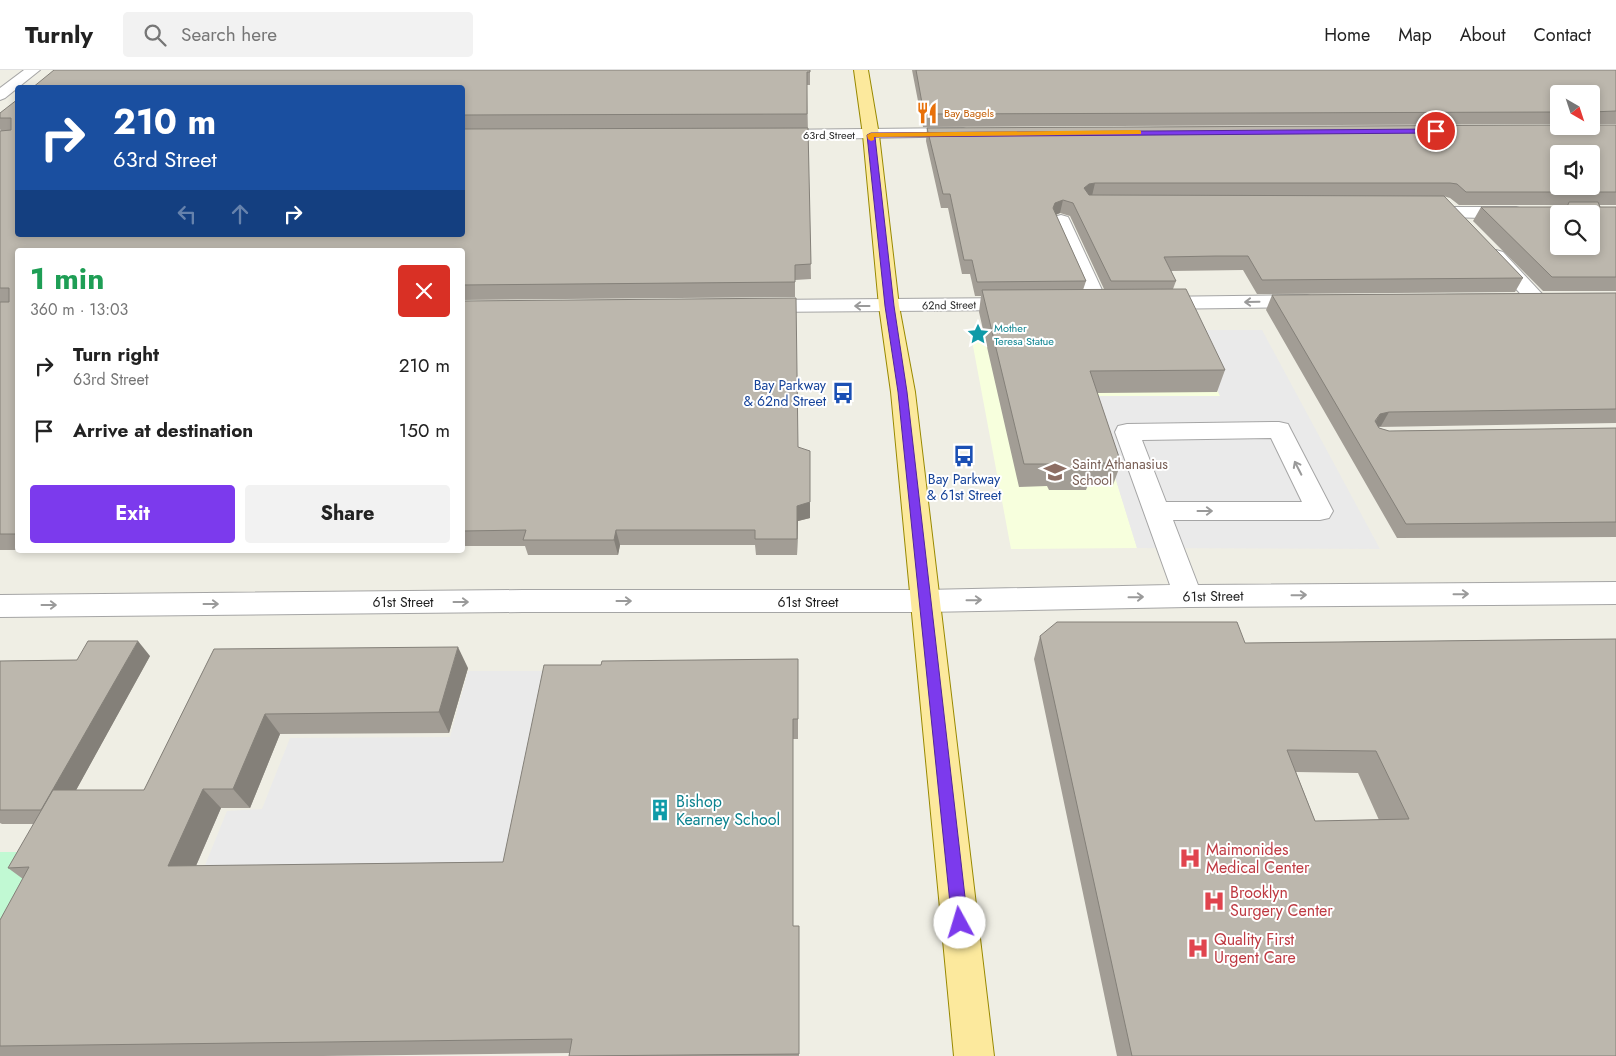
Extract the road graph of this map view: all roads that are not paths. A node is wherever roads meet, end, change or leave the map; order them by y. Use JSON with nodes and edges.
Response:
{"nodes":[{"id":1,"x":33,"y":70,"type":"edge"},
{"id":2,"x":861,"y":70,"type":"edge"},
{"id":3,"x":0,"y":95,"type":"edge"},
{"id":4,"x":976,"y":133,"type":"edge"},
{"id":5,"x":755,"y":135,"type":"edge"},
{"id":6,"x":871,"y":135,"type":"junction"},
{"id":7,"x":1531,"y":213,"type":"edge"},
{"id":8,"x":1061,"y":221,"type":"edge"},
{"id":9,"x":1469,"y":227,"type":"edge"},
{"id":10,"x":1482,"y":242,"type":"edge"},
{"id":11,"x":1506,"y":299,"type":"edge"},
{"id":12,"x":1327,"y":301,"type":"edge"},
{"id":13,"x":1032,"y":304,"type":"edge"},
{"id":14,"x":735,"y":306,"type":"edge"},
{"id":15,"x":889,"y":306,"type":"junction"},
{"id":16,"x":1157,"y":511,"type":"junction"},
{"id":17,"x":1616,"y":593,"type":"edge"},
{"id":18,"x":1188,"y":596,"type":"junction"},
{"id":19,"x":925,"y":601,"type":"junction"},
{"id":20,"x":0,"y":606,"type":"edge"},
{"id":21,"x":974,"y":1056,"type":"edge"}],
"edges":[{"from":1,"to":3,"type":"street"},
{"from":2,"to":6,"type":"main road"},
{"from":4,"to":6,"type":"street","name":"63rd Street"},
{"from":5,"to":6,"type":"street","name":"63rd Street"},
{"from":6,"to":15,"type":"main road"},
{"from":7,"to":9,"type":"street"},
{"from":12,"to":8,"type":"street","one_way":true},
{"from":10,"to":11,"type":"street"},
{"from":13,"to":15,"type":"street","name":"62nd Street"},
{"from":15,"to":14,"type":"street","name":"62nd Street","one_way":true},
{"from":15,"to":19,"type":"main road"},
{"from":16,"to":16,"type":"street","one_way":true},
{"from":16,"to":18,"type":"street"},
{"from":18,"to":17,"type":"street","name":"61st Street","one_way":true},
{"from":19,"to":18,"type":"street","name":"61st Street","one_way":true},
{"from":20,"to":19,"type":"street","name":"61st Street","one_way":true},
{"from":19,"to":21,"type":"main road"}]}
